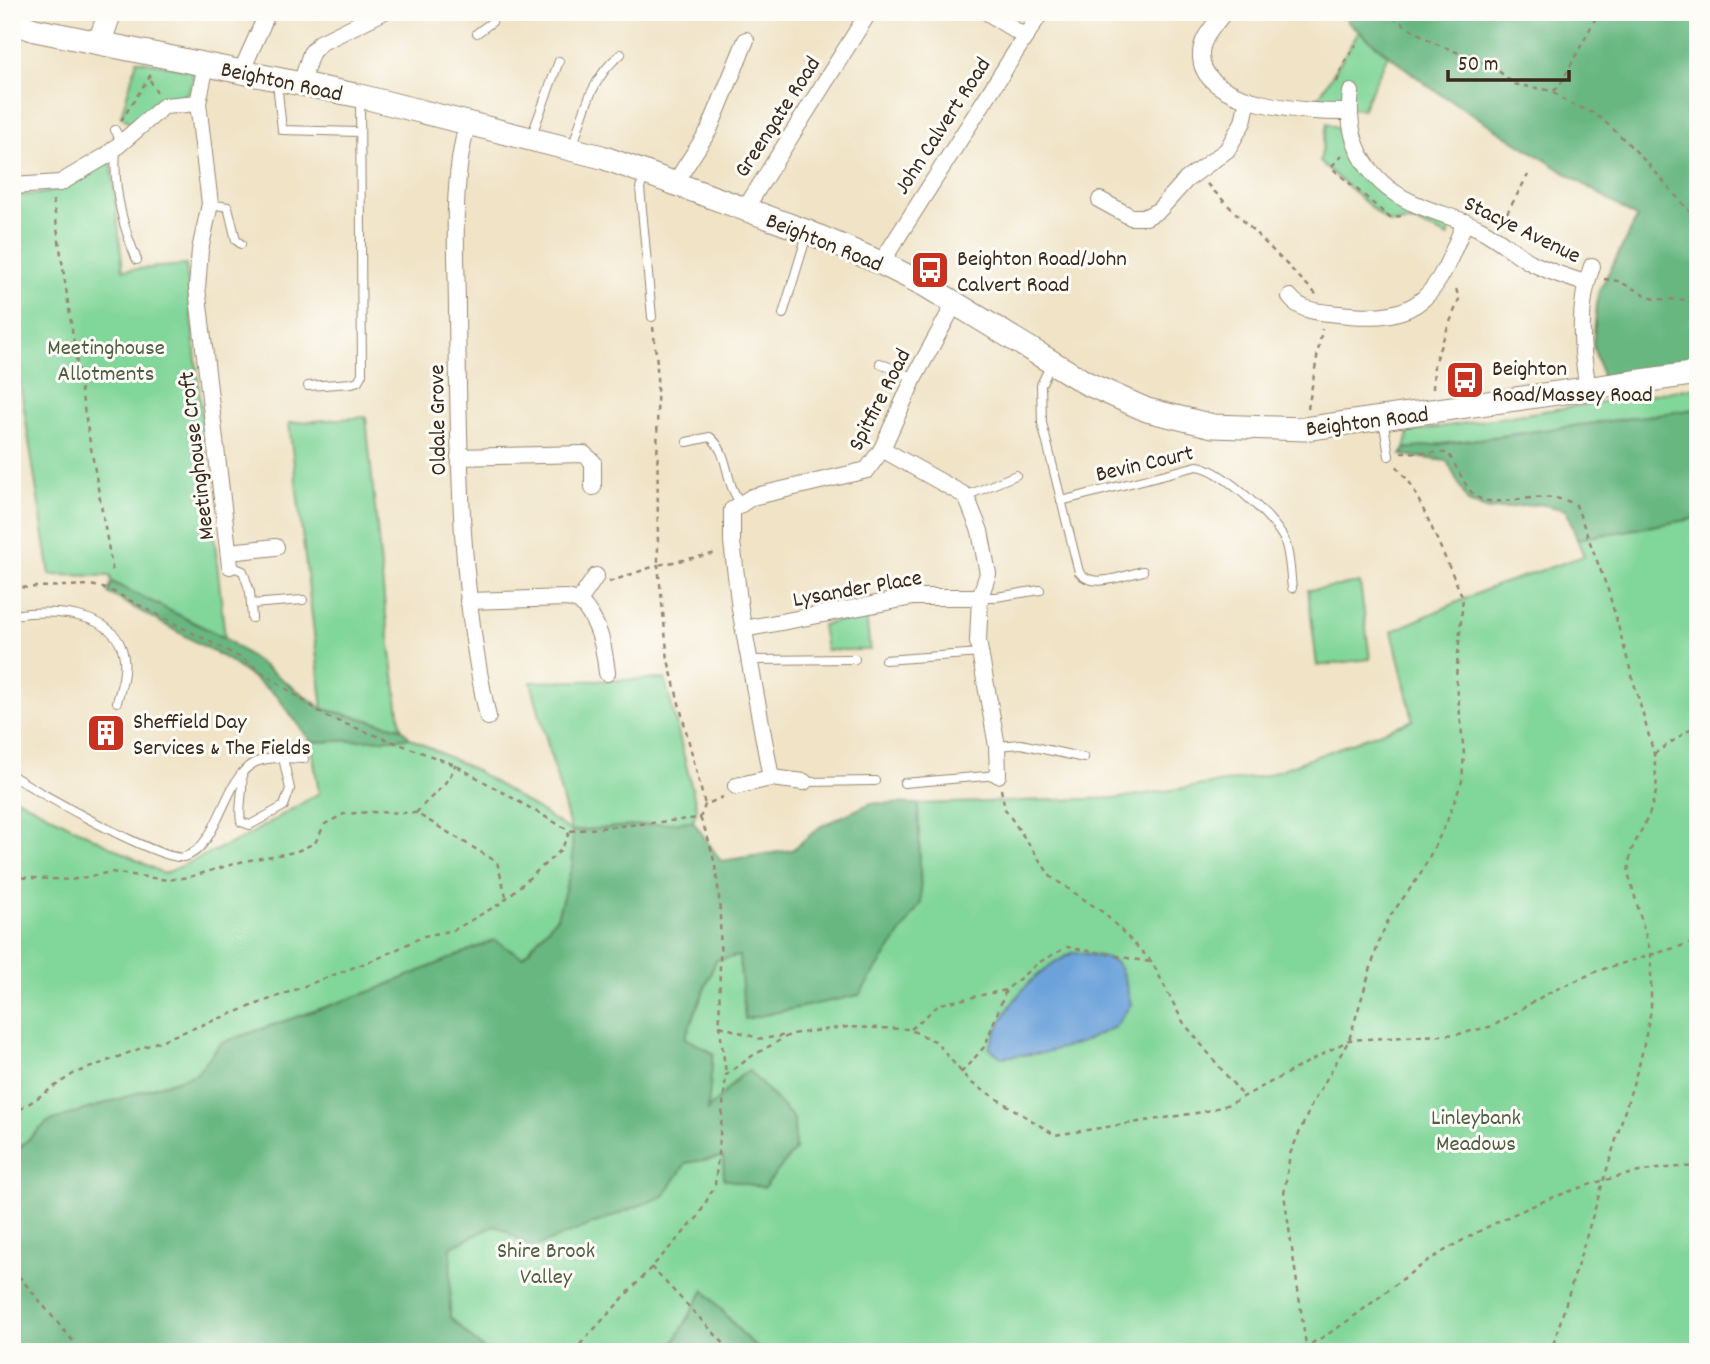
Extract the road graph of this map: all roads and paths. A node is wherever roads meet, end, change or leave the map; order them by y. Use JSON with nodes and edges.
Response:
{"nodes":[{"id":1,"x":110,"y":12,"type":"edge"},
{"id":2,"x":268,"y":12,"type":"edge"},
{"id":3,"x":383,"y":12,"type":"edge"},
{"id":4,"x":495,"y":12,"type":"edge"},
{"id":5,"x":869,"y":12,"type":"edge"},
{"id":6,"x":988,"y":12,"type":"edge"},
{"id":7,"x":1041,"y":12,"type":"edge"},
{"id":8,"x":1224,"y":12,"type":"edge"},
{"id":9,"x":1384,"y":12,"type":"edge"},
{"id":10,"x":1599,"y":12,"type":"edge"},
{"id":11,"x":12,"y":22,"type":"edge"},
{"id":12,"x":477,"y":33,"type":"dead end"},
{"id":13,"x":1026,"y":37,"type":"junction"},
{"id":14,"x":746,"y":40,"type":"dead end"},
{"id":15,"x":100,"y":41,"type":"junction"},
{"id":16,"x":1356,"y":45,"type":"dead end"},
{"id":17,"x":157,"y":54,"type":"junction"},
{"id":18,"x":621,"y":54,"type":"dead end"},
{"id":19,"x":559,"y":61,"type":"dead end"},
{"id":20,"x":206,"y":65,"type":"junction"},
{"id":21,"x":241,"y":72,"type":"junction"},
{"id":22,"x":149,"y":79,"type":"junction"},
{"id":23,"x":277,"y":79,"type":"junction"},
{"id":24,"x":301,"y":84,"type":"junction"},
{"id":25,"x":1344,"y":91,"type":"joint"},
{"id":26,"x":1553,"y":91,"type":"junction"},
{"id":27,"x":360,"y":96,"type":"junction"},
{"id":28,"x":1248,"y":99,"type":"junction"},
{"id":29,"x":162,"y":102,"type":"dead end"},
{"id":30,"x":198,"y":103,"type":"junction"},
{"id":31,"x":1349,"y":112,"type":"junction"},
{"id":32,"x":468,"y":122,"type":"junction"},
{"id":33,"x":359,"y":132,"type":"junction"},
{"id":34,"x":531,"y":138,"type":"junction"},
{"id":35,"x":118,"y":140,"type":"junction"},
{"id":36,"x":572,"y":149,"type":"junction"},
{"id":37,"x":1343,"y":154,"type":"dead end"},
{"id":38,"x":646,"y":172,"type":"junction"},
{"id":39,"x":1528,"y":175,"type":"dead end"},
{"id":40,"x":1202,"y":180,"type":"dead end"},
{"id":41,"x":675,"y":183,"type":"junction"},
{"id":42,"x":50,"y":185,"type":"junction"},
{"id":43,"x":12,"y":186,"type":"edge"},
{"id":44,"x":1100,"y":200,"type":"dead end"},
{"id":45,"x":210,"y":204,"type":"junction"},
{"id":46,"x":745,"y":209,"type":"junction"},
{"id":47,"x":1412,"y":215,"type":"dead end"},
{"id":48,"x":1698,"y":220,"type":"edge"},
{"id":49,"x":1465,"y":222,"type":"junction"},
{"id":50,"x":1502,"y":222,"type":"dead end"},
{"id":51,"x":808,"y":232,"type":"junction"},
{"id":52,"x":241,"y":244,"type":"dead end"},
{"id":53,"x":137,"y":260,"type":"dead end"},
{"id":54,"x":881,"y":263,"type":"junction"},
{"id":55,"x":1588,"y":275,"type":"junction"},
{"id":56,"x":1451,"y":279,"type":"dead end"},
{"id":57,"x":1290,"y":297,"type":"dead end"},
{"id":58,"x":1698,"y":300,"type":"edge"},
{"id":59,"x":954,"y":303,"type":"junction"},
{"id":60,"x":1326,"y":304,"type":"dead end"},
{"id":61,"x":783,"y":314,"type":"dead end"},
{"id":62,"x":652,"y":317,"type":"joint"},
{"id":63,"x":1324,"y":320,"type":"dead end"},
{"id":64,"x":880,"y":363,"type":"dead end"},
{"id":65,"x":1052,"y":363,"type":"junction"},
{"id":66,"x":1698,"y":373,"type":"edge"},
{"id":67,"x":914,"y":378,"type":"junction"},
{"id":68,"x":308,"y":386,"type":"dead end"},
{"id":69,"x":1433,"y":388,"type":"dead end"},
{"id":70,"x":1588,"y":389,"type":"junction"},
{"id":71,"x":1308,"y":412,"type":"dead end"},
{"id":72,"x":1383,"y":419,"type":"junction"},
{"id":73,"x":687,"y":442,"type":"dead end"},
{"id":74,"x":882,"y":449,"type":"junction"},
{"id":75,"x":1400,"y":452,"type":"dead end"},
{"id":76,"x":1389,"y":456,"type":"joint"},
{"id":77,"x":459,"y":457,"type":"junction"},
{"id":78,"x":1017,"y":475,"type":"dead end"},
{"id":79,"x":593,"y":487,"type":"dead end"},
{"id":80,"x":966,"y":496,"type":"junction"},
{"id":81,"x":1061,"y":501,"type":"junction"},
{"id":82,"x":740,"y":502,"type":"junction"},
{"id":83,"x":276,"y":547,"type":"dead end"},
{"id":84,"x":733,"y":550,"type":"junction"},
{"id":85,"x":230,"y":559,"type":"junction"},
{"id":86,"x":658,"y":565,"type":"junction"},
{"id":87,"x":1143,"y":571,"type":"dead end"},
{"id":88,"x":113,"y":573,"type":"dead end"},
{"id":89,"x":598,"y":581,"type":"joint"},
{"id":90,"x":12,"y":588,"type":"edge"},
{"id":91,"x":1292,"y":588,"type":"dead end"},
{"id":92,"x":1040,"y":590,"type":"dead end"},
{"id":93,"x":980,"y":597,"type":"junction"},
{"id":94,"x":303,"y":600,"type":"dead end"},
{"id":95,"x":468,"y":601,"type":"junction"},
{"id":96,"x":579,"y":601,"type":"junction"},
{"id":97,"x":251,"y":604,"type":"junction"},
{"id":98,"x":12,"y":615,"type":"edge"},
{"id":99,"x":252,"y":618,"type":"dead end"},
{"id":100,"x":744,"y":629,"type":"junction"},
{"id":101,"x":13,"y":639,"type":"edge"},
{"id":102,"x":12,"y":652,"type":"edge"},
{"id":103,"x":980,"y":653,"type":"junction"},
{"id":104,"x":855,"y":659,"type":"dead end"},
{"id":105,"x":748,"y":660,"type":"junction"},
{"id":106,"x":885,"y":660,"type":"dead end"},
{"id":107,"x":607,"y":673,"type":"dead end"},
{"id":108,"x":117,"y":702,"type":"dead end"},
{"id":109,"x":488,"y":717,"type":"dead end"},
{"id":110,"x":1698,"y":724,"type":"edge"},
{"id":111,"x":997,"y":746,"type":"junction"},
{"id":112,"x":1654,"y":754,"type":"junction"},
{"id":113,"x":283,"y":758,"type":"junction"},
{"id":114,"x":1084,"y":758,"type":"dead end"},
{"id":115,"x":304,"y":759,"type":"dead end"},
{"id":116,"x":455,"y":765,"type":"junction"},
{"id":117,"x":242,"y":774,"type":"junction"},
{"id":118,"x":12,"y":775,"type":"edge"},
{"id":119,"x":998,"y":775,"type":"junction"},
{"id":120,"x":771,"y":778,"type":"junction"},
{"id":121,"x":875,"y":781,"type":"dead end"},
{"id":122,"x":804,"y":782,"type":"joint"},
{"id":123,"x":904,"y":783,"type":"dead end"},
{"id":124,"x":736,"y":786,"type":"joint"},
{"id":125,"x":705,"y":805,"type":"junction"},
{"id":126,"x":416,"y":813,"type":"junction"},
{"id":127,"x":700,"y":818,"type":"junction"},
{"id":128,"x":570,"y":831,"type":"junction"},
{"id":129,"x":12,"y":877,"type":"edge"},
{"id":130,"x":506,"y":897,"type":"junction"},
{"id":131,"x":1698,"y":941,"type":"edge"},
{"id":132,"x":1651,"y":954,"type":"junction"},
{"id":133,"x":1152,"y":962,"type":"junction"},
{"id":134,"x":1006,"y":990,"type":"junction"},
{"id":135,"x":720,"y":1026,"type":"junction"},
{"id":136,"x":910,"y":1030,"type":"junction"},
{"id":137,"x":791,"y":1034,"type":"junction"},
{"id":138,"x":1349,"y":1040,"type":"junction"},
{"id":139,"x":961,"y":1073,"type":"junction"},
{"id":140,"x":726,"y":1075,"type":"junction"},
{"id":141,"x":1244,"y":1097,"type":"junction"},
{"id":142,"x":12,"y":1115,"type":"edge"},
{"id":143,"x":1698,"y":1167,"type":"edge"},
{"id":144,"x":1604,"y":1182,"type":"junction"},
{"id":145,"x":650,"y":1267,"type":"junction"},
{"id":146,"x":12,"y":1268,"type":"edge"},
{"id":147,"x":1305,"y":1347,"type":"junction"},
{"id":148,"x":82,"y":1352,"type":"edge"},
{"id":149,"x":573,"y":1352,"type":"edge"},
{"id":150,"x":733,"y":1352,"type":"edge"},
{"id":151,"x":1293,"y":1352,"type":"edge"},
{"id":152,"x":1307,"y":1352,"type":"edge"},
{"id":153,"x":1551,"y":1352,"type":"edge"}],
"edges":[{"from":1,"to":15,"type":"street"},
{"from":2,"to":21,"type":"street"},
{"from":3,"to":24,"type":"street"},
{"from":4,"to":12,"type":"lane"},
{"from":5,"to":46,"type":"street","name":"Greengate Road"},
{"from":6,"to":13,"type":"street"},
{"from":7,"to":13,"type":"street","name":"John Calvert Road"},
{"from":8,"to":28,"type":"street"},
{"from":9,"to":26,"type":"path"},
{"from":10,"to":26,"type":"path"},
{"from":11,"to":15,"type":"street","name":"Beighton Road"},
{"from":13,"to":54,"type":"street","name":"John Calvert Road"},
{"from":14,"to":41,"type":"street"},
{"from":15,"to":17,"type":"street","name":"Beighton Road"},
{"from":16,"to":25,"type":"path"},
{"from":17,"to":20,"type":"street","name":"Beighton Road"},
{"from":17,"to":22,"type":"path"},
{"from":18,"to":36,"type":"lane"},
{"from":19,"to":34,"type":"lane"},
{"from":20,"to":21,"type":"street","name":"Beighton Road"},
{"from":20,"to":30,"type":"street","name":"Meetinghouse Croft"},
{"from":21,"to":23,"type":"street","name":"Beighton Road"},
{"from":22,"to":29,"type":"path"},
{"from":22,"to":35,"type":"path"},
{"from":23,"to":24,"type":"street","name":"Beighton Road"},
{"from":23,"to":33,"type":"lane"},
{"from":24,"to":27,"type":"street","name":"Beighton Road"},
{"from":25,"to":31,"type":"street","name":"Stacye Avenue"},
{"from":26,"to":48,"type":"path"},
{"from":27,"to":32,"type":"street","name":"Beighton Road"},
{"from":27,"to":33,"type":"lane"},
{"from":28,"to":31,"type":"street"},
{"from":28,"to":44,"type":"street"},
{"from":30,"to":35,"type":"street"},
{"from":30,"to":45,"type":"street","name":"Meetinghouse Croft"},
{"from":31,"to":49,"type":"street","name":"Stacye Avenue"},
{"from":32,"to":34,"type":"street","name":"Beighton Road"},
{"from":32,"to":77,"type":"street","name":"Oldale Grove"},
{"from":33,"to":68,"type":"lane"},
{"from":34,"to":36,"type":"street","name":"Beighton Road"},
{"from":35,"to":42,"type":"street"},
{"from":35,"to":53,"type":"lane"},
{"from":36,"to":38,"type":"street","name":"Beighton Road"},
{"from":37,"to":47,"type":"path"},
{"from":38,"to":41,"type":"street","name":"Beighton Road"},
{"from":38,"to":62,"type":"lane"},
{"from":39,"to":50,"type":"path"},
{"from":40,"to":60,"type":"path"},
{"from":41,"to":46,"type":"street","name":"Beighton Road"},
{"from":42,"to":43,"type":"street"},
{"from":42,"to":88,"type":"path"},
{"from":45,"to":52,"type":"lane"},
{"from":45,"to":85,"type":"street","name":"Meetinghouse Croft"},
{"from":46,"to":51,"type":"street","name":"Beighton Road"},
{"from":49,"to":55,"type":"street","name":"Stacye Avenue"},
{"from":49,"to":57,"type":"street"},
{"from":51,"to":54,"type":"street","name":"Beighton Road"},
{"from":51,"to":61,"type":"lane"},
{"from":54,"to":59,"type":"street","name":"Beighton Road"},
{"from":55,"to":58,"type":"path"},
{"from":55,"to":70,"type":"street"},
{"from":56,"to":69,"type":"path"},
{"from":59,"to":65,"type":"street","name":"Beighton Road"},
{"from":59,"to":67,"type":"street","name":"Spitfire Road"},
{"from":62,"to":86,"type":"path"},
{"from":63,"to":71,"type":"path"},
{"from":64,"to":67,"type":"lane"},
{"from":65,"to":72,"type":"street","name":"Beighton Road"},
{"from":65,"to":81,"type":"lane"},
{"from":66,"to":70,"type":"street","name":"Beighton Road"},
{"from":67,"to":74,"type":"street","name":"Spitfire Road"},
{"from":70,"to":72,"type":"street","name":"Beighton Road"},
{"from":72,"to":76,"type":"lane"},
{"from":73,"to":82,"type":"lane"},
{"from":74,"to":80,"type":"street"},
{"from":74,"to":82,"type":"street","name":"Spitfire Road"},
{"from":75,"to":112,"type":"path"},
{"from":76,"to":138,"type":"path"},
{"from":77,"to":79,"type":"street"},
{"from":77,"to":95,"type":"street","name":"Oldale Grove"},
{"from":78,"to":80,"type":"lane"},
{"from":80,"to":93,"type":"street"},
{"from":81,"to":87,"type":"lane"},
{"from":81,"to":91,"type":"lane","name":"Bevin Court"},
{"from":82,"to":84,"type":"street"},
{"from":83,"to":85,"type":"street","name":"Meetinghouse Croft"},
{"from":84,"to":86,"type":"path"},
{"from":84,"to":100,"type":"street"},
{"from":85,"to":97,"type":"lane"},
{"from":86,"to":89,"type":"path"},
{"from":86,"to":125,"type":"path"},
{"from":89,"to":96,"type":"street"},
{"from":90,"to":116,"type":"path"},
{"from":92,"to":93,"type":"lane"},
{"from":93,"to":100,"type":"street","name":"Lysander Place"},
{"from":93,"to":103,"type":"street"},
{"from":94,"to":97,"type":"lane"},
{"from":95,"to":96,"type":"street"},
{"from":95,"to":109,"type":"street","name":"Oldale Grove"},
{"from":96,"to":107,"type":"street"},
{"from":97,"to":99,"type":"lane"},
{"from":98,"to":108,"type":"lane"},
{"from":100,"to":105,"type":"street"},
{"from":101,"to":102,"type":"lane"},
{"from":103,"to":106,"type":"lane"},
{"from":103,"to":111,"type":"street"},
{"from":104,"to":105,"type":"lane"},
{"from":105,"to":120,"type":"street"},
{"from":110,"to":112,"type":"path"},
{"from":111,"to":114,"type":"lane"},
{"from":111,"to":119,"type":"street"},
{"from":112,"to":132,"type":"path"},
{"from":113,"to":115,"type":"lane"},
{"from":113,"to":117,"type":"lane"},
{"from":113,"to":117,"type":"lane"},
{"from":116,"to":126,"type":"path"},
{"from":116,"to":128,"type":"path"},
{"from":117,"to":118,"type":"lane"},
{"from":119,"to":123,"type":"lane"},
{"from":119,"to":133,"type":"path"},
{"from":120,"to":122,"type":"street"},
{"from":120,"to":124,"type":"street"},
{"from":121,"to":122,"type":"lane"},
{"from":124,"to":125,"type":"path"},
{"from":125,"to":127,"type":"path"},
{"from":126,"to":129,"type":"path"},
{"from":126,"to":130,"type":"path"},
{"from":127,"to":128,"type":"path"},
{"from":127,"to":135,"type":"path"},
{"from":128,"to":130,"type":"path"},
{"from":130,"to":142,"type":"path"},
{"from":131,"to":132,"type":"path"},
{"from":132,"to":138,"type":"path"},
{"from":132,"to":144,"type":"path"},
{"from":133,"to":134,"type":"path"},
{"from":133,"to":141,"type":"path"},
{"from":134,"to":136,"type":"path"},
{"from":134,"to":139,"type":"path"},
{"from":135,"to":137,"type":"path"},
{"from":135,"to":140,"type":"path"},
{"from":136,"to":137,"type":"path"},
{"from":136,"to":139,"type":"path"},
{"from":137,"to":140,"type":"path"},
{"from":138,"to":141,"type":"path"},
{"from":138,"to":147,"type":"path"},
{"from":139,"to":141,"type":"path"},
{"from":140,"to":145,"type":"path"},
{"from":143,"to":144,"type":"path"},
{"from":144,"to":147,"type":"path"},
{"from":144,"to":153,"type":"path"},
{"from":145,"to":149,"type":"path"},
{"from":145,"to":150,"type":"path"},
{"from":146,"to":148,"type":"path"},
{"from":147,"to":151,"type":"path"},
{"from":147,"to":152,"type":"path"}]}
